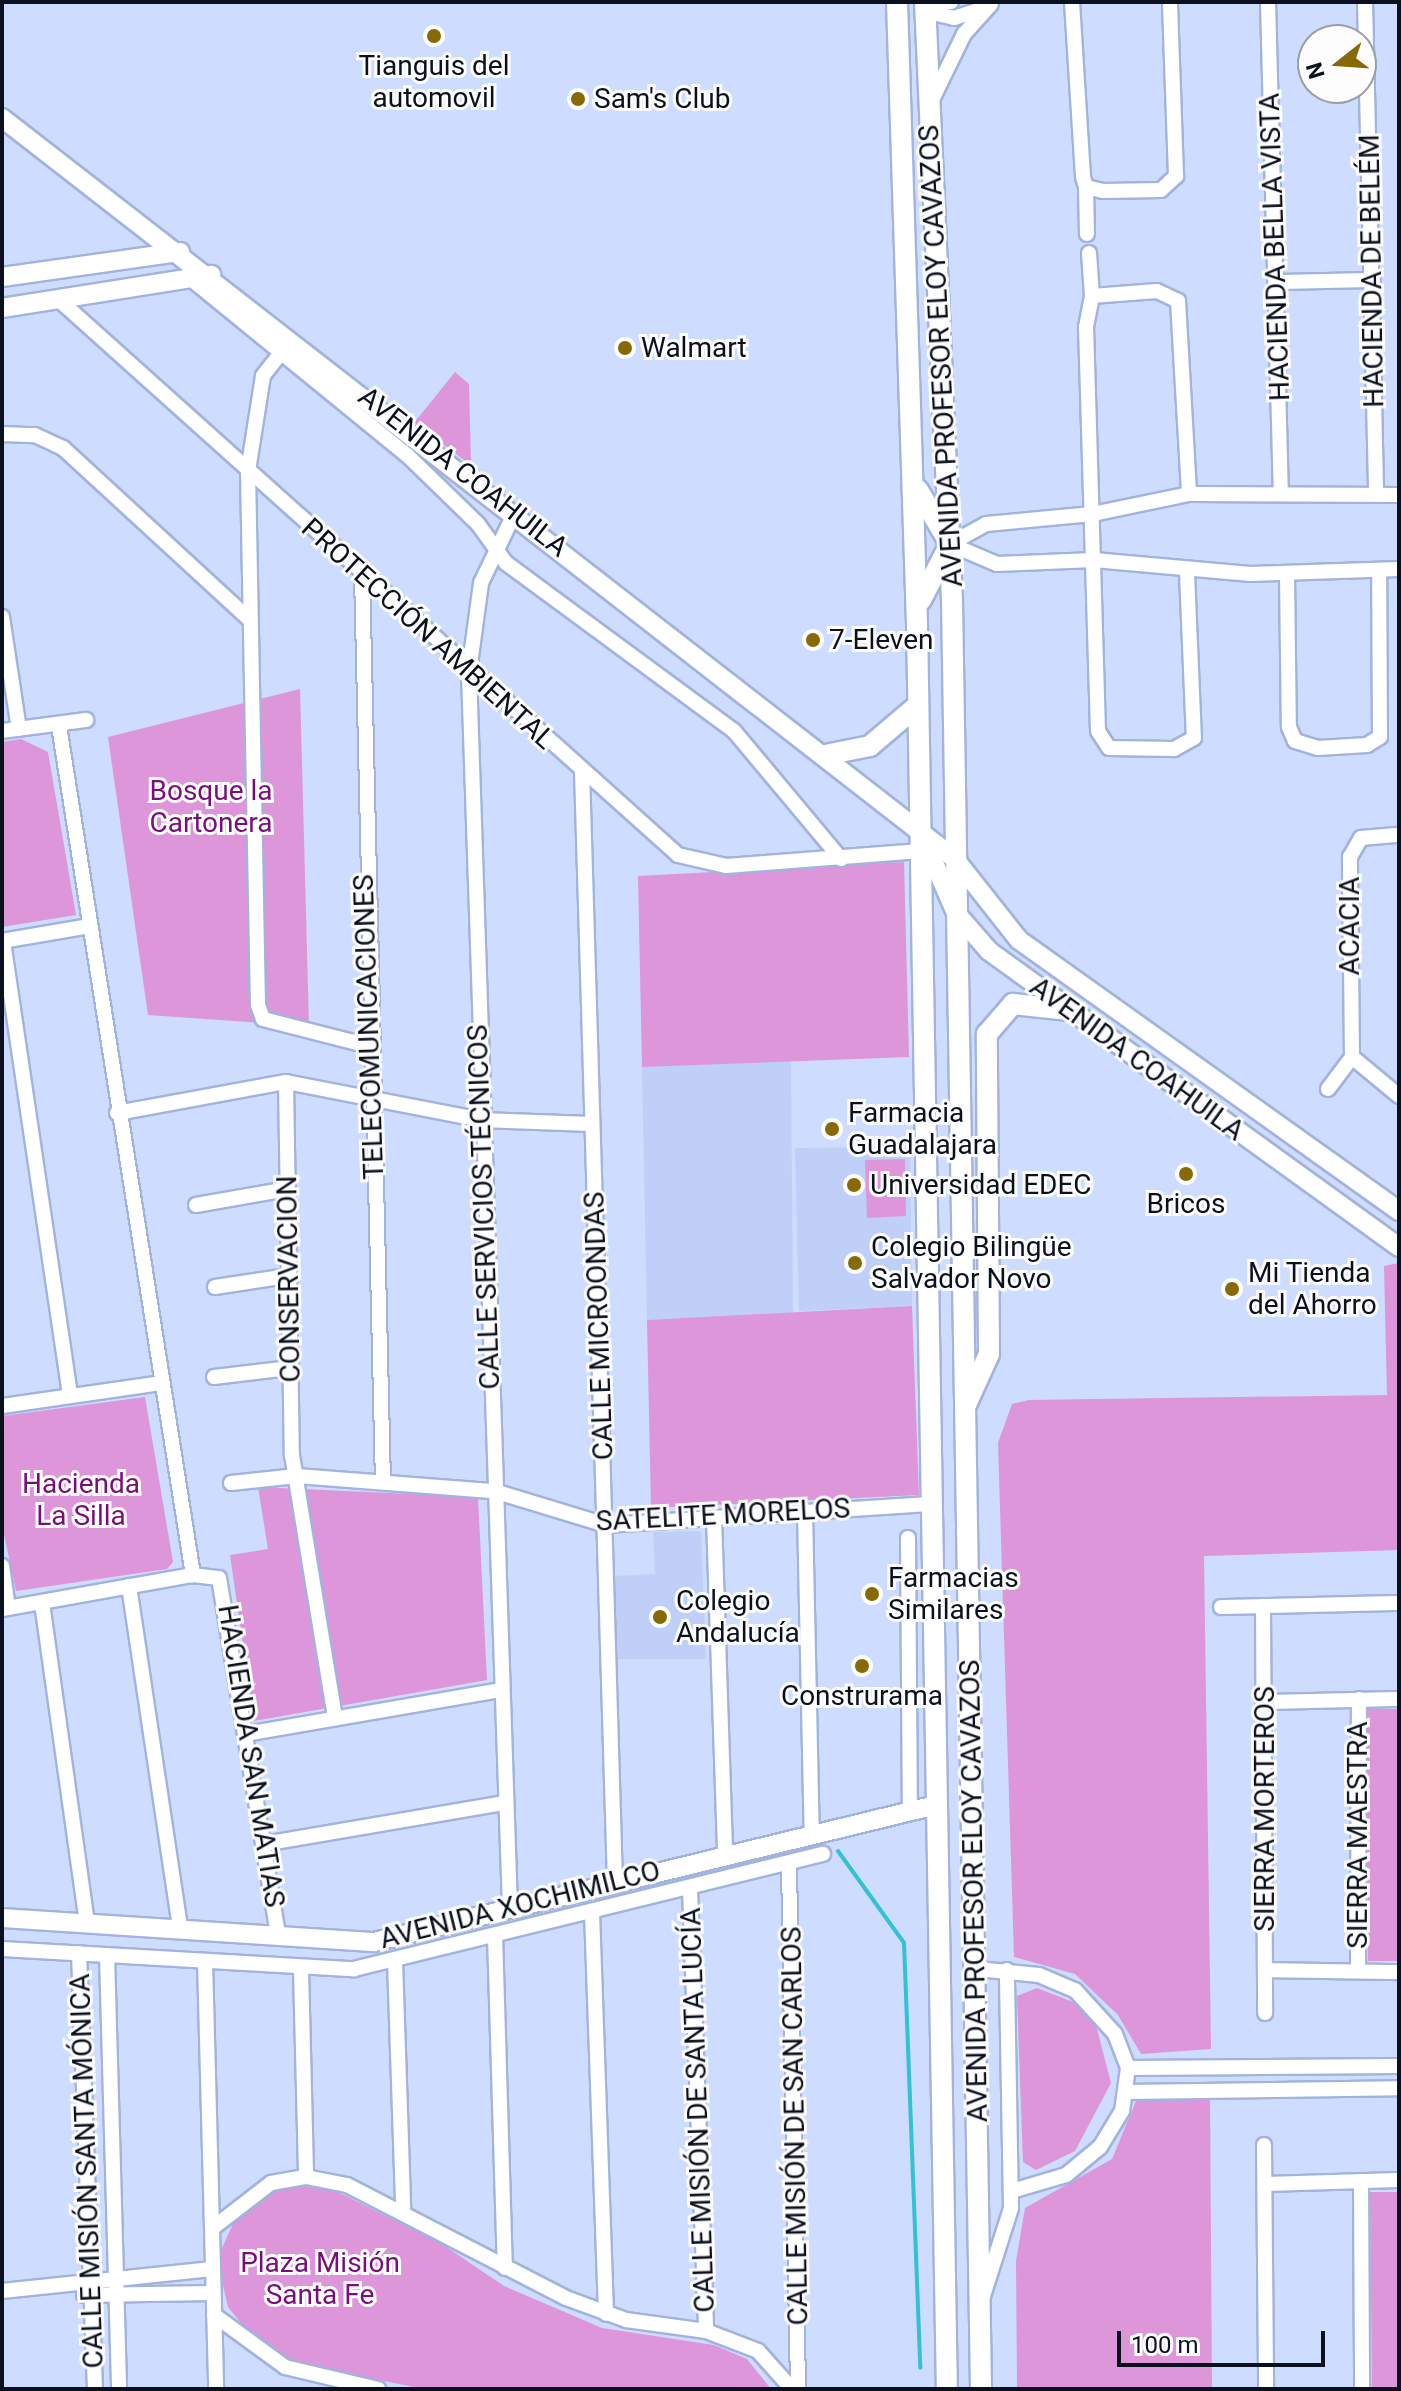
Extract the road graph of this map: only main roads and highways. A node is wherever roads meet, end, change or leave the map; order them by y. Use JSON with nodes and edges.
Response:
{"nodes":[{"id":1,"x":897,"y":2,"type":"edge"},
{"id":2,"x":930,"y":5,"type":"edge"},
{"id":3,"x":913,"y":465,"type":"junction"},
{"id":4,"x":950,"y":544,"type":"junction"},
{"id":5,"x":917,"y":624,"type":"junction"},
{"id":6,"x":916,"y":707,"type":"junction"},
{"id":7,"x":825,"y":755,"type":"road end"},
{"id":8,"x":1075,"y":1014,"type":"road end"},
{"id":9,"x":959,"y":1048,"type":"junction"},
{"id":10,"x":984,"y":1114,"type":"junction"},
{"id":11,"x":966,"y":1405,"type":"junction"},
{"id":12,"x":973,"y":1802,"type":"junction"},
{"id":13,"x":936,"y":1805,"type":"junction"},
{"id":14,"x":939,"y":1958,"type":"junction"},
{"id":15,"x":977,"y":1958,"type":"junction"},
{"id":16,"x":947,"y":2389,"type":"edge"},
{"id":17,"x":981,"y":2389,"type":"edge"}],
"edges":[{"from":1,"to":3,"type":"main road","name":"AVENIDA PROFESOR ELOY CAVAZOS"},
{"from":2,"to":4,"type":"main road","name":"AVENIDA PROFESOR ELOY CAVAZOS"},
{"from":3,"to":4,"type":"main road"},
{"from":3,"to":5,"type":"main road","name":"AVENIDA PROFESOR ELOY CAVAZOS"},
{"from":4,"to":5,"type":"main road"},
{"from":4,"to":9,"type":"main road","name":"AVENIDA PROFESOR ELOY CAVAZOS"},
{"from":5,"to":6,"type":"main road","name":"AVENIDA PROFESOR ELOY CAVAZOS"},
{"from":6,"to":7,"type":"main road"},
{"from":6,"to":13,"type":"main road","name":"AVENIDA PROFESOR ELOY CAVAZOS"},
{"from":8,"to":10,"type":"main road"},
{"from":9,"to":10,"type":"main road"},
{"from":9,"to":11,"type":"main road","name":"AVENIDA PROFESOR ELOY CAVAZOS"},
{"from":10,"to":11,"type":"main road"},
{"from":11,"to":12,"type":"main road","name":"AVENIDA PROFESOR ELOY CAVAZOS"},
{"from":12,"to":13,"type":"main road"},
{"from":12,"to":15,"type":"main road","name":"AVENIDA PROFESOR ELOY CAVAZOS"},
{"from":13,"to":14,"type":"main road","name":"AVENIDA PROFESOR ELOY CAVAZOS"},
{"from":14,"to":15,"type":"main road"},
{"from":14,"to":16,"type":"main road","name":"AVENIDA PROFESOR ELOY CAVAZOS"},
{"from":15,"to":17,"type":"main road","name":"AVENIDA PROFESOR ELOY CAVAZOS"}]}
